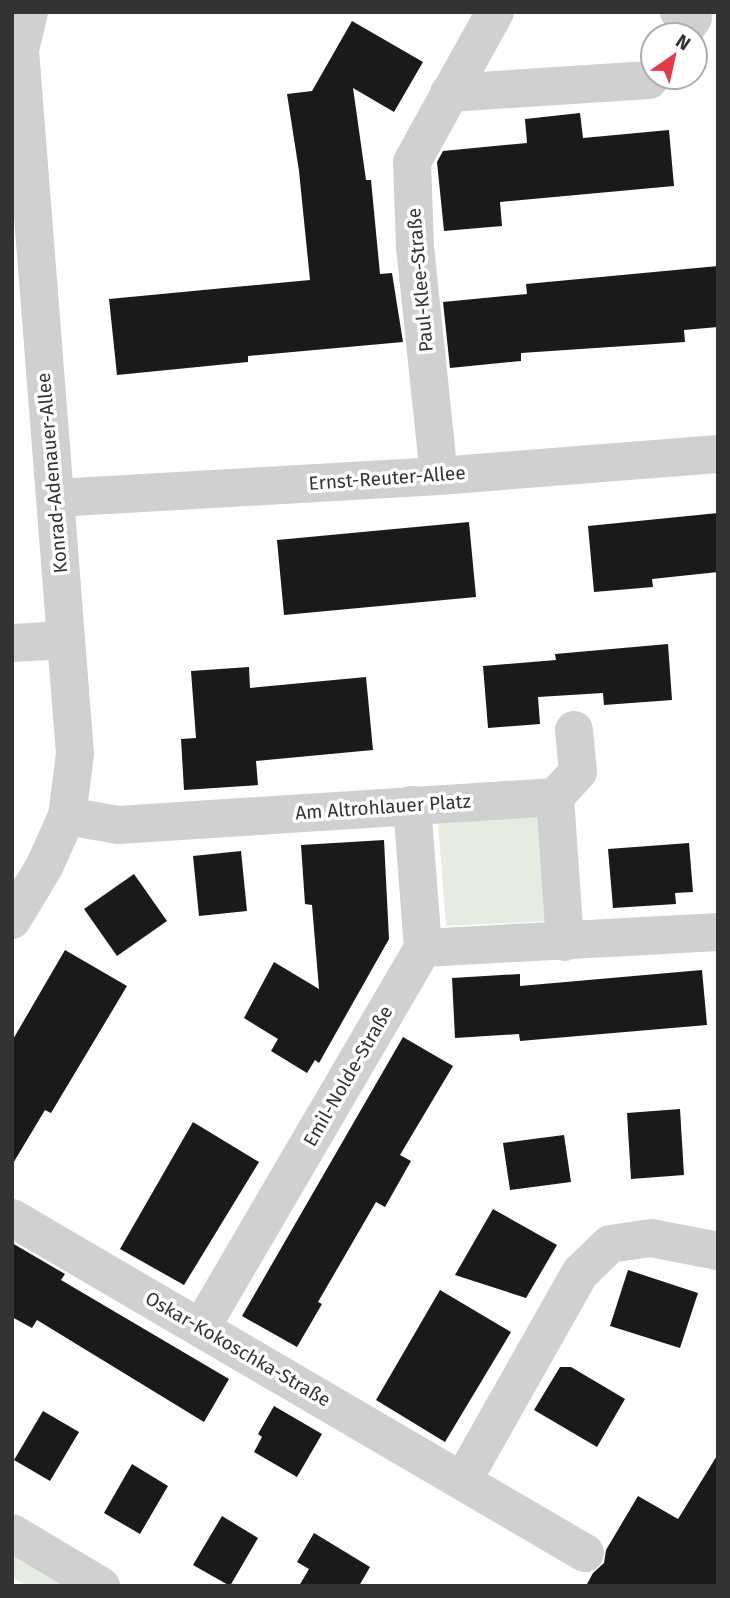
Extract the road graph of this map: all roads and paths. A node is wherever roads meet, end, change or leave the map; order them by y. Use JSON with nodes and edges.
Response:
{"nodes":[{"id":1,"x":29,"y":12,"type":"edge"},
{"id":2,"x":495,"y":12,"type":"edge"},
{"id":3,"x":679,"y":12,"type":"edge"},
{"id":4,"x":691,"y":21,"type":"edge"},
{"id":5,"x":639,"y":81,"type":"edge"},
{"id":6,"x":449,"y":93,"type":"junction"},
{"id":7,"x":25,"y":321,"type":"edge"},
{"id":8,"x":718,"y":454,"type":"edge"},
{"id":9,"x":439,"y":476,"type":"junction"},
{"id":10,"x":56,"y":498,"type":"junction"},
{"id":11,"x":65,"y":640,"type":"junction"},
{"id":12,"x":12,"y":643,"type":"edge"},
{"id":13,"x":575,"y":730,"type":"dead end"},
{"id":14,"x":555,"y":797,"type":"junction"},
{"id":15,"x":412,"y":805,"type":"junction"},
{"id":16,"x":67,"y":816,"type":"junction"},
{"id":17,"x":12,"y":920,"type":"edge"},
{"id":18,"x":718,"y":932,"type":"edge"},
{"id":19,"x":565,"y":942,"type":"junction"},
{"id":20,"x":423,"y":948,"type":"junction"},
{"id":21,"x":12,"y":1218,"type":"edge"},
{"id":22,"x":718,"y":1251,"type":"edge"},
{"id":23,"x":201,"y":1328,"type":"junction"},
{"id":24,"x":463,"y":1480,"type":"junction"},
{"id":25,"x":12,"y":1533,"type":"edge"},
{"id":26,"x":585,"y":1553,"type":"dead end"},
{"id":27,"x":102,"y":1586,"type":"edge"}],
"edges":[{"from":1,"to":7,"type":"street","name":"Konrad-Adenauer-Allee"},
{"from":2,"to":6,"type":"street","name":"Paul-Klee-Straße"},
{"from":3,"to":4,"type":"street"},
{"from":5,"to":6,"type":"street"},
{"from":6,"to":9,"type":"street","name":"Paul-Klee-Straße"},
{"from":7,"to":10,"type":"street","name":"Konrad-Adenauer-Allee"},
{"from":8,"to":9,"type":"street","name":"Ernst-Reuter-Allee"},
{"from":9,"to":10,"type":"street","name":"Ernst-Reuter-Allee"},
{"from":10,"to":11,"type":"street","name":"Konrad-Adenauer-Allee"},
{"from":11,"to":12,"type":"street"},
{"from":11,"to":16,"type":"street","name":"Konrad-Adenauer-Allee"},
{"from":13,"to":14,"type":"street"},
{"from":14,"to":15,"type":"street","name":"Am Altrohlauer Platz"},
{"from":14,"to":19,"type":"street"},
{"from":15,"to":16,"type":"street","name":"Am Altrohlauer Platz"},
{"from":15,"to":20,"type":"street"},
{"from":16,"to":17,"type":"street","name":"Konrad-Adenauer-Allee"},
{"from":18,"to":19,"type":"street"},
{"from":19,"to":20,"type":"street"},
{"from":20,"to":23,"type":"street","name":"Emil-Nolde-Straße"},
{"from":21,"to":23,"type":"street","name":"Oskar-Kokoschka-Straße"},
{"from":22,"to":24,"type":"street"},
{"from":23,"to":24,"type":"street","name":"Oskar-Kokoschka-Straße"},
{"from":24,"to":26,"type":"street","name":"Oskar-Kokoschka-Straße"},
{"from":25,"to":27,"type":"street"}]}
